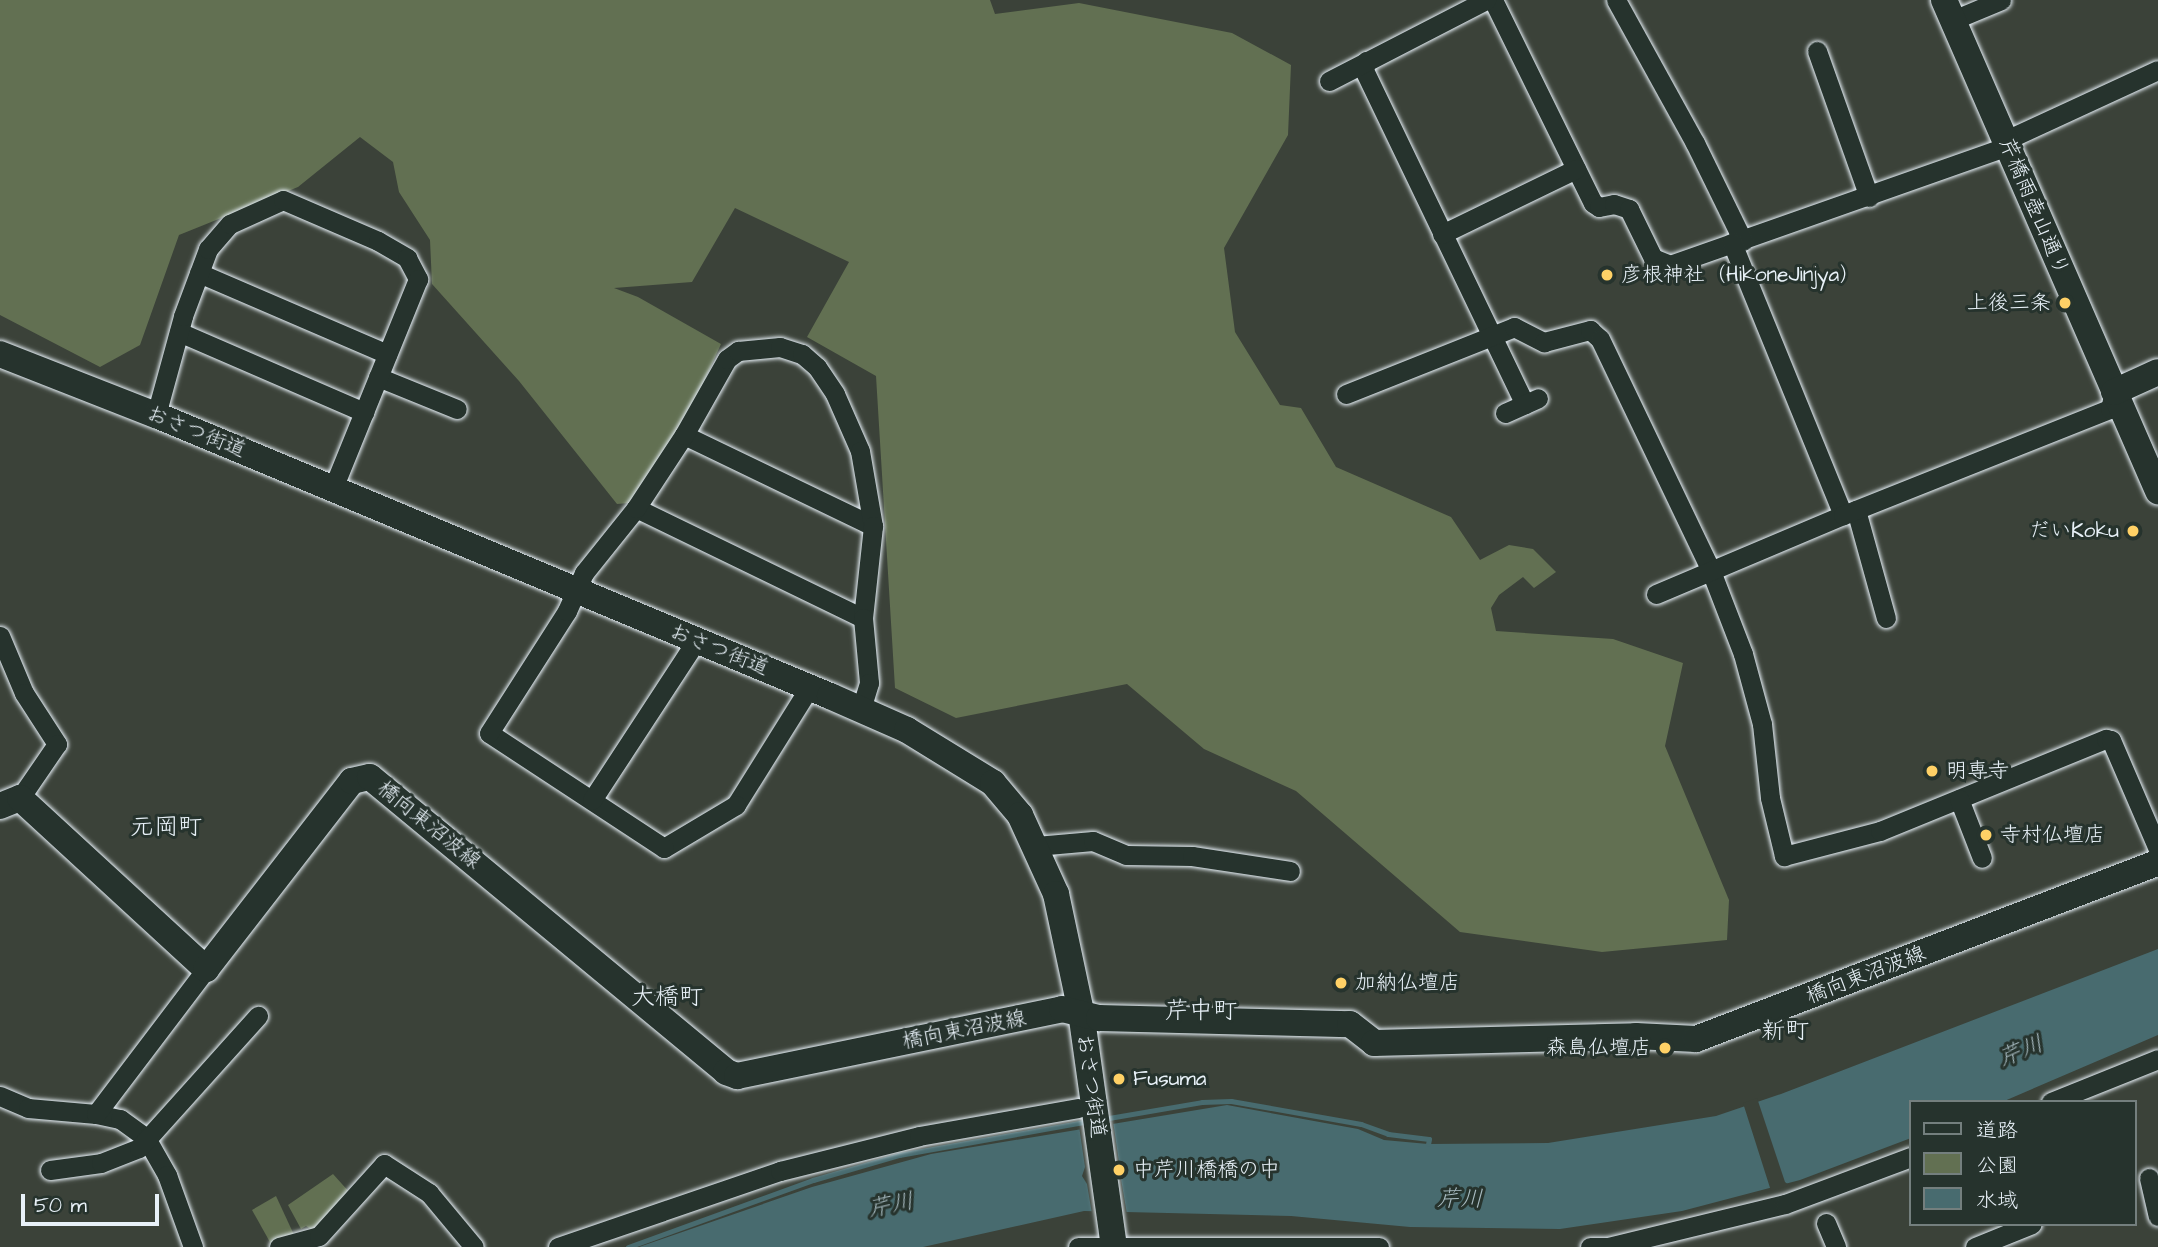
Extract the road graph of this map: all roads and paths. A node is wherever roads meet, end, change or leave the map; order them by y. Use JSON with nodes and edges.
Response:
{"nodes":[{"id":1,"x":1486,"y":0,"type":"edge"},
{"id":2,"x":1493,"y":0,"type":"edge"},
{"id":3,"x":1616,"y":0,"type":"edge"},
{"id":4,"x":2001,"y":0,"type":"edge"},
{"id":5,"x":1949,"y":10,"type":"edge"},
{"id":6,"x":1817,"y":51,"type":"dead end"},
{"id":7,"x":1366,"y":61,"type":"junction"},
{"id":8,"x":2158,"y":70,"type":"edge"},
{"id":9,"x":1329,"y":81,"type":"dead end"},
{"id":10,"x":2008,"y":146,"type":"junction"},
{"id":11,"x":1576,"y":169,"type":"junction"},
{"id":12,"x":1869,"y":197,"type":"junction"},
{"id":13,"x":1442,"y":234,"type":"junction"},
{"id":14,"x":1737,"y":242,"type":"junction"},
{"id":15,"x":199,"y":273,"type":"junction"},
{"id":16,"x":179,"y":332,"type":"junction"},
{"id":17,"x":1492,"y":336,"type":"junction"},
{"id":18,"x":0,"y":354,"type":"edge"},
{"id":19,"x":387,"y":354,"type":"junction"},
{"id":20,"x":2158,"y":372,"type":"edge"},
{"id":21,"x":378,"y":377,"type":"junction"},
{"id":22,"x":2114,"y":392,"type":"junction"},
{"id":23,"x":1346,"y":394,"type":"dead end"},
{"id":24,"x":457,"y":409,"type":"dead end"},
{"id":25,"x":364,"y":412,"type":"junction"},
{"id":26,"x":1505,"y":414,"type":"dead end"},
{"id":27,"x":156,"y":415,"type":"junction"},
{"id":28,"x":684,"y":435,"type":"junction"},
{"id":29,"x":333,"y":488,"type":"junction"},
{"id":30,"x":2158,"y":491,"type":"edge"},
{"id":31,"x":636,"y":508,"type":"junction"},
{"id":32,"x":1850,"y":512,"type":"junction"},
{"id":33,"x":873,"y":526,"type":"junction"},
{"id":34,"x":1710,"y":571,"type":"junction"},
{"id":35,"x":578,"y":592,"type":"junction"},
{"id":36,"x":1656,"y":594,"type":"dead end"},
{"id":37,"x":863,"y":618,"type":"junction"},
{"id":38,"x":1886,"y":618,"type":"dead end"},
{"id":39,"x":0,"y":636,"type":"edge"},
{"id":40,"x":696,"y":641,"type":"junction"},
{"id":41,"x":809,"y":688,"type":"junction"},
{"id":42,"x":861,"y":710,"type":"junction"},
{"id":43,"x":592,"y":800,"type":"junction"},
{"id":44,"x":1959,"y":800,"type":"junction"},
{"id":45,"x":10,"y":802,"type":"edge"},
{"id":46,"x":1036,"y":846,"type":"junction"},
{"id":47,"x":2158,"y":849,"type":"edge"},
{"id":48,"x":1982,"y":858,"type":"dead end"},
{"id":49,"x":2158,"y":863,"type":"edge"},
{"id":50,"x":1290,"y":871,"type":"dead end"},
{"id":51,"x":206,"y":969,"type":"junction"},
{"id":52,"x":1081,"y":1012,"type":"junction"},
{"id":53,"x":258,"y":1016,"type":"dead end"},
{"id":54,"x":2158,"y":1059,"type":"edge"},
{"id":55,"x":0,"y":1096,"type":"edge"},
{"id":56,"x":2056,"y":1100,"type":"edge"},
{"id":57,"x":1086,"y":1110,"type":"junction"},
{"id":58,"x":96,"y":1114,"type":"junction"},
{"id":59,"x":146,"y":1138,"type":"junction"},
{"id":60,"x":1910,"y":1157,"type":"edge"},
{"id":61,"x":50,"y":1170,"type":"dead end"},
{"id":62,"x":2147,"y":1178,"type":"edge"},
{"id":63,"x":2158,"y":1216,"type":"edge"},
{"id":64,"x":1826,"y":1223,"type":"dead end"},
{"id":65,"x":2027,"y":1226,"type":"edge"},
{"id":66,"x":1113,"y":1241,"type":"edge"},
{"id":67,"x":194,"y":1247,"type":"edge"},
{"id":68,"x":279,"y":1247,"type":"edge"},
{"id":69,"x":474,"y":1247,"type":"edge"},
{"id":70,"x":558,"y":1247,"type":"edge"},
{"id":71,"x":1078,"y":1247,"type":"edge"},
{"id":72,"x":1289,"y":1247,"type":"edge"},
{"id":73,"x":1379,"y":1247,"type":"edge"},
{"id":74,"x":1590,"y":1247,"type":"edge"},
{"id":75,"x":1836,"y":1247,"type":"edge"},
{"id":76,"x":1975,"y":1247,"type":"edge"}],
"edges":[{"from":1,"to":7,"type":"street"},
{"from":2,"to":11,"type":"street"},
{"from":3,"to":14,"type":"street"},
{"from":4,"to":5,"type":"street"},
{"from":5,"to":10,"type":"main road","name":"芹橋雨壺山通り"},
{"from":6,"to":12,"type":"street"},
{"from":7,"to":9,"type":"street"},
{"from":7,"to":13,"type":"street"},
{"from":8,"to":10,"type":"street"},
{"from":10,"to":12,"type":"street"},
{"from":10,"to":22,"type":"main road","name":"芹橋雨壺山通り"},
{"from":11,"to":13,"type":"street"},
{"from":11,"to":14,"type":"street"},
{"from":12,"to":14,"type":"street"},
{"from":13,"to":17,"type":"street"},
{"from":14,"to":32,"type":"street"},
{"from":15,"to":16,"type":"street"},
{"from":15,"to":19,"type":"street"},
{"from":15,"to":19,"type":"street"},
{"from":16,"to":25,"type":"street"},
{"from":16,"to":27,"type":"street"},
{"from":17,"to":23,"type":"street"},
{"from":17,"to":26,"type":"street"},
{"from":17,"to":34,"type":"street"},
{"from":18,"to":27,"type":"main road","name":"おさつ街道"},
{"from":19,"to":21,"type":"street"},
{"from":20,"to":22,"type":"main road"},
{"from":21,"to":24,"type":"street"},
{"from":21,"to":25,"type":"street"},
{"from":22,"to":30,"type":"main road","name":"芹橋雨壺山通り"},
{"from":22,"to":32,"type":"street"},
{"from":25,"to":29,"type":"street"},
{"from":27,"to":29,"type":"main road","name":"おさつ街道"},
{"from":28,"to":31,"type":"street"},
{"from":28,"to":33,"type":"street"},
{"from":28,"to":33,"type":"street"},
{"from":29,"to":35,"type":"main road","name":"おさつ街道"},
{"from":31,"to":35,"type":"street"},
{"from":31,"to":37,"type":"street"},
{"from":32,"to":34,"type":"street"},
{"from":32,"to":38,"type":"street"},
{"from":33,"to":37,"type":"street"},
{"from":34,"to":36,"type":"street"},
{"from":34,"to":44,"type":"street"},
{"from":35,"to":40,"type":"main road","name":"おさつ街道"},
{"from":35,"to":43,"type":"street"},
{"from":37,"to":42,"type":"street"},
{"from":39,"to":45,"type":"street"},
{"from":40,"to":41,"type":"main road","name":"おさつ街道"},
{"from":40,"to":43,"type":"street"},
{"from":41,"to":42,"type":"main road","name":"おさつ街道"},
{"from":41,"to":43,"type":"street"},
{"from":42,"to":46,"type":"main road","name":"おさつ街道"},
{"from":44,"to":47,"type":"street"},
{"from":44,"to":48,"type":"street"},
{"from":45,"to":51,"type":"main road"},
{"from":46,"to":50,"type":"street"},
{"from":46,"to":52,"type":"main road","name":"おさつ街道"},
{"from":49,"to":52,"type":"main road","name":"橋向東沼波線"},
{"from":51,"to":52,"type":"main road","name":"橋向東沼波線"},
{"from":51,"to":58,"type":"street"},
{"from":52,"to":57,"type":"main road","name":"おさつ街道"},
{"from":53,"to":59,"type":"street"},
{"from":54,"to":56,"type":"street"},
{"from":55,"to":58,"type":"street"},
{"from":57,"to":66,"type":"main road","name":"おさつ街道"},
{"from":57,"to":70,"type":"street"},
{"from":58,"to":59,"type":"street"},
{"from":59,"to":61,"type":"street"},
{"from":59,"to":67,"type":"street"},
{"from":60,"to":74,"type":"street"},
{"from":62,"to":63,"type":"street"},
{"from":64,"to":75,"type":"street"},
{"from":65,"to":76,"type":"street"},
{"from":66,"to":71,"type":"street"},
{"from":66,"to":72,"type":"street"},
{"from":68,"to":69,"type":"street"},
{"from":72,"to":73,"type":"street"}]}
